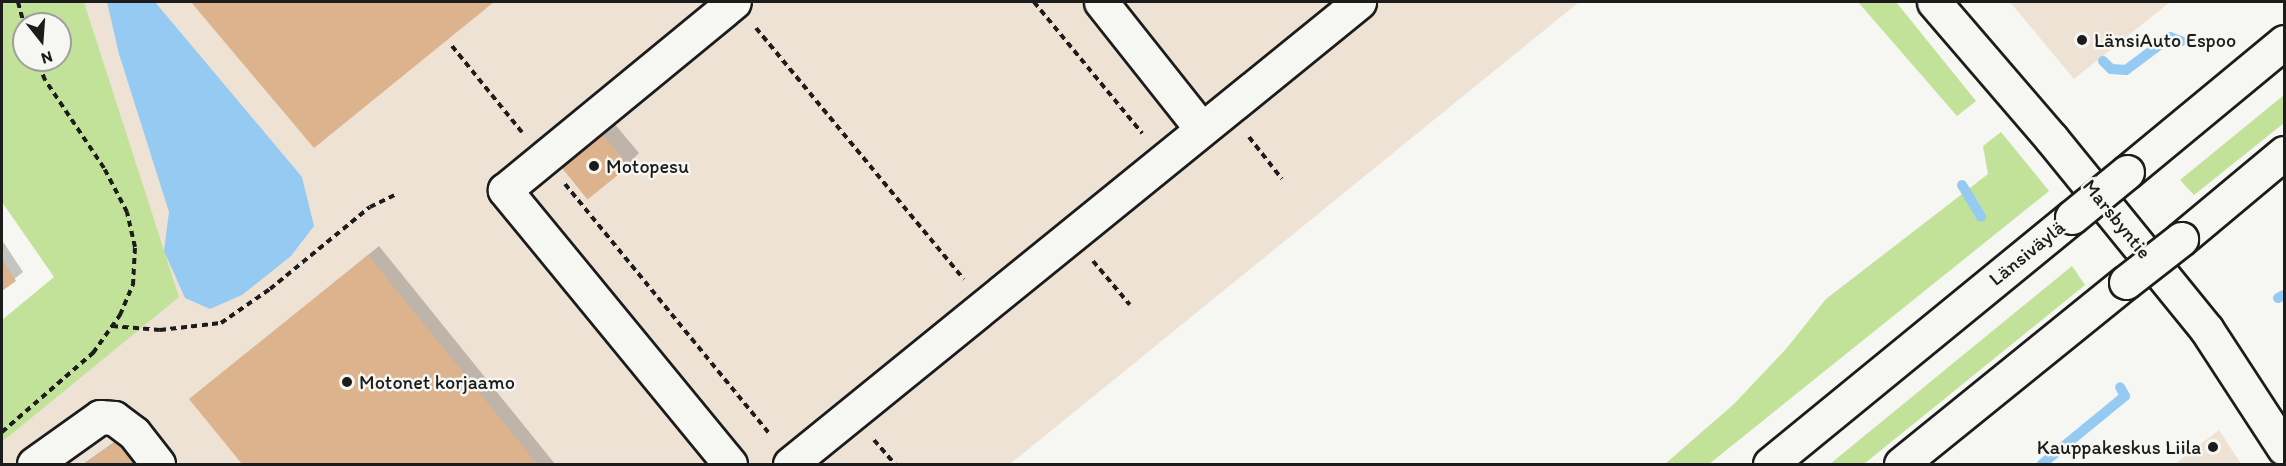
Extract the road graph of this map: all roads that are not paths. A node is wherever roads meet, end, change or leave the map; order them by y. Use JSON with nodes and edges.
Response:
{"nodes":[{"id":1,"x":1101,"y":2,"type":"edge"},
{"id":2,"x":1359,"y":2,"type":"edge"},
{"id":3,"x":1934,"y":2,"type":"edge"},
{"id":4,"x":741,"y":10,"type":"edge"},
{"id":5,"x":2284,"y":42,"type":"edge"},
{"id":6,"x":1201,"y":128,"type":"junction"},
{"id":7,"x":2284,"y":153,"type":"edge"},
{"id":8,"x":2284,"y":448,"type":"edge"},
{"id":9,"x":782,"y":452,"type":"edge"},
{"id":10,"x":34,"y":465,"type":"edge"},
{"id":11,"x":158,"y":465,"type":"edge"},
{"id":12,"x":730,"y":465,"type":"edge"},
{"id":13,"x":1770,"y":465,"type":"edge"},
{"id":14,"x":1901,"y":465,"type":"edge"}],
"edges":[{"from":1,"to":6,"type":"main road"},
{"from":2,"to":6,"type":"main road"},
{"from":3,"to":8,"type":"main road","name":"Marsbyntie"},
{"from":4,"to":12,"type":"main road"},
{"from":5,"to":13,"type":"main road","name":"Länsiväylä","bridge":true},
{"from":6,"to":9,"type":"main road"},
{"from":7,"to":14,"type":"main road","bridge":true},
{"from":10,"to":11,"type":"main road"}]}
